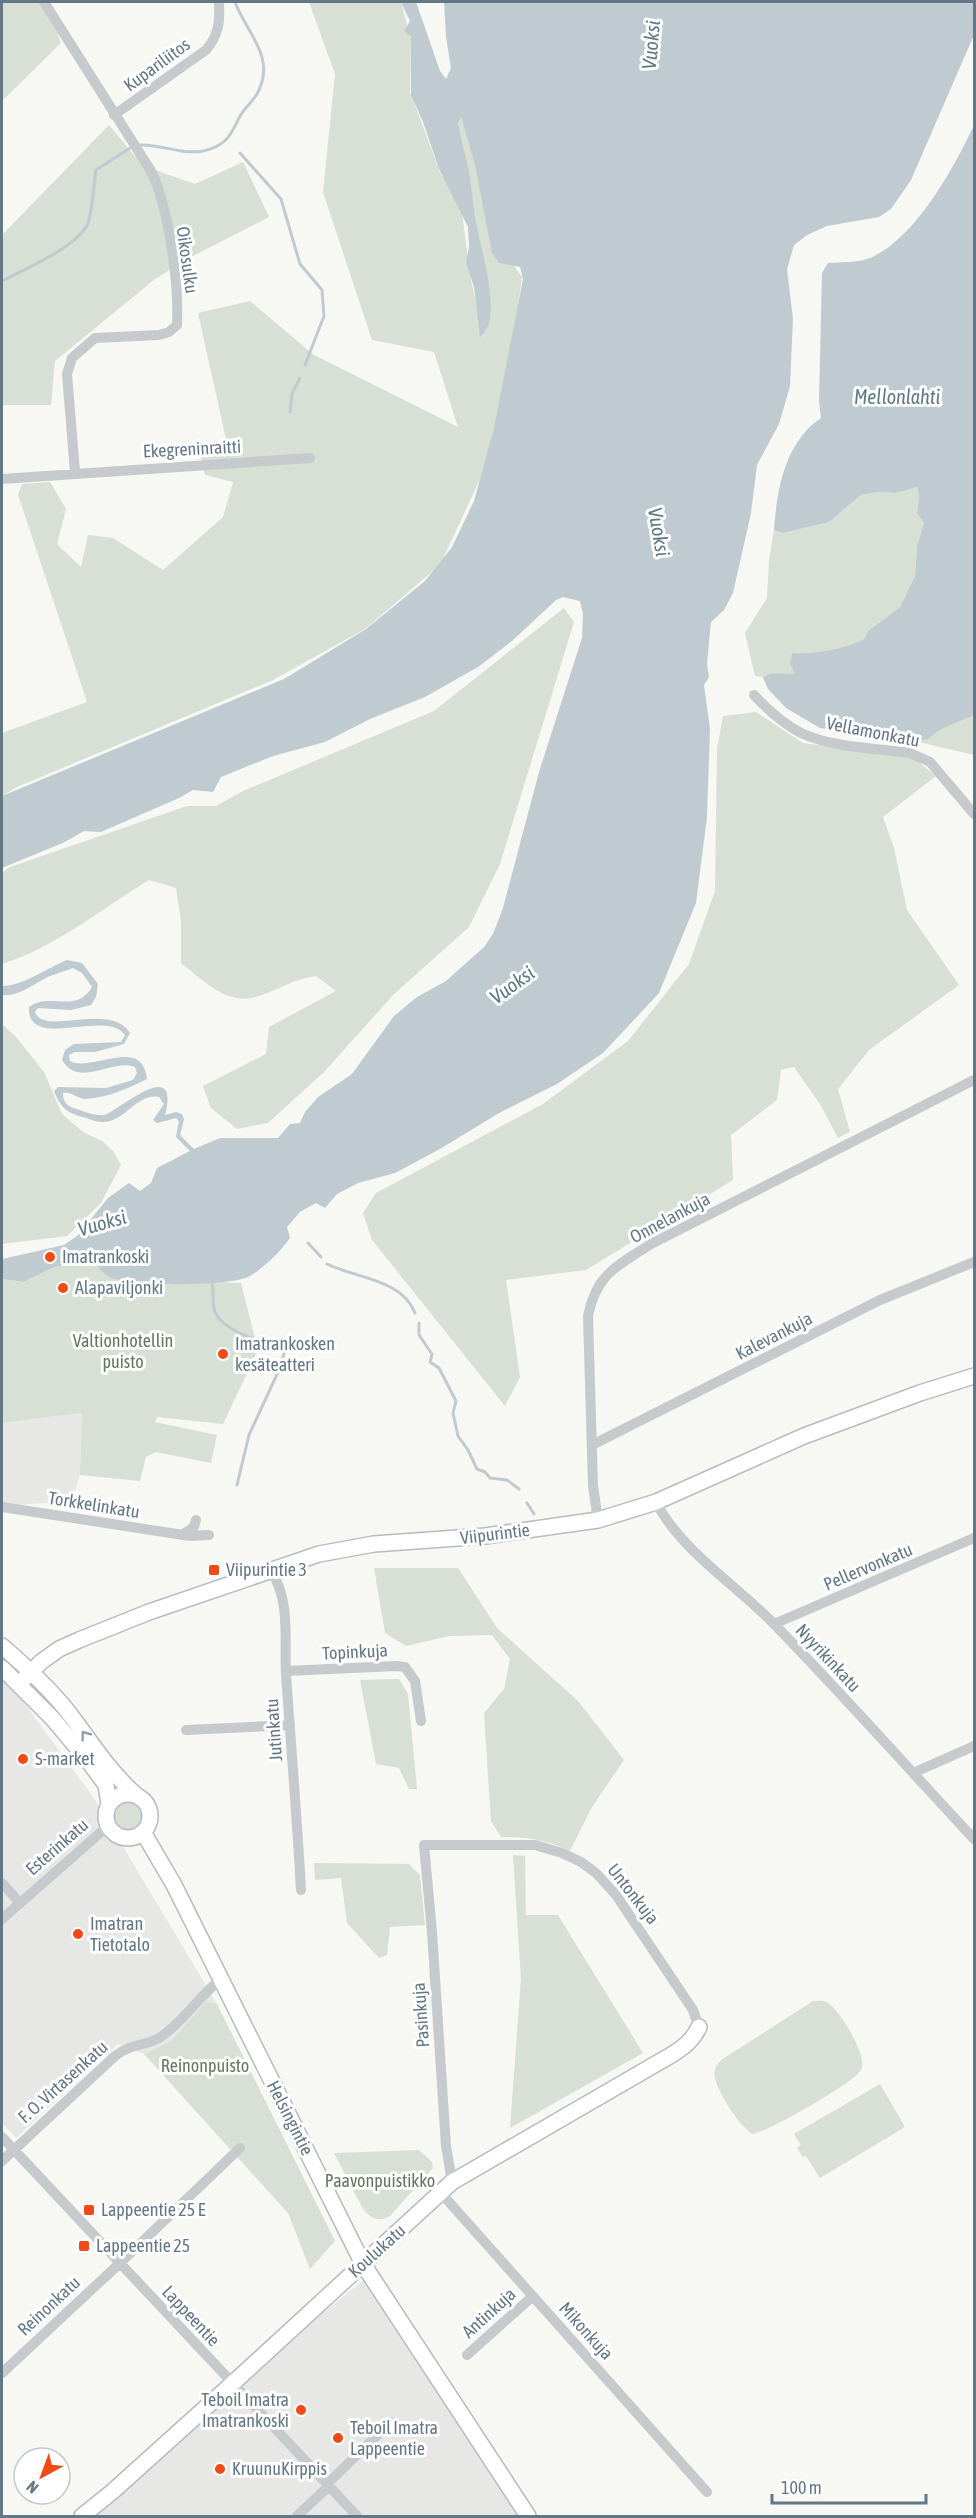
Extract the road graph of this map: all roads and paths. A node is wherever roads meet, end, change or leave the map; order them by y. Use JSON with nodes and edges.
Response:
{"nodes":[{"id":1,"x":44,"y":2,"type":"edge"},
{"id":2,"x":219,"y":2,"type":"edge"},
{"id":3,"x":114,"y":115,"type":"junction"},
{"id":4,"x":310,"y":458,"type":"dead end"},
{"id":5,"x":75,"y":472,"type":"junction"},
{"id":6,"x":2,"y":478,"type":"edge"},
{"id":7,"x":754,"y":696,"type":"dead end"},
{"id":8,"x":975,"y":814,"type":"edge"},
{"id":9,"x":975,"y":1080,"type":"edge"},
{"id":10,"x":975,"y":1262,"type":"edge"},
{"id":11,"x":975,"y":1376,"type":"edge"},
{"id":12,"x":592,"y":1445,"type":"junction"},
{"id":13,"x":656,"y":1502,"type":"junction"},
{"id":14,"x":2,"y":1507,"type":"edge"},
{"id":15,"x":196,"y":1520,"type":"dead end"},
{"id":16,"x":598,"y":1520,"type":"junction"},
{"id":17,"x":182,"y":1535,"type":"junction"},
{"id":18,"x":209,"y":1535,"type":"dead end"},
{"id":19,"x":975,"y":1538,"type":"edge"},
{"id":20,"x":271,"y":1571,"type":"junction"},
{"id":21,"x":774,"y":1624,"type":"junction"},
{"id":22,"x":2,"y":1646,"type":"edge"},
{"id":23,"x":2,"y":1668,"type":"edge"},
{"id":24,"x":31,"y":1671,"type":"junction"},
{"id":25,"x":286,"y":1671,"type":"junction"},
{"id":26,"x":19,"y":1684,"type":"junction"},
{"id":27,"x":421,"y":1721,"type":"dead end"},
{"id":28,"x":290,"y":1725,"type":"junction"},
{"id":29,"x":186,"y":1730,"type":"dead end"},
{"id":30,"x":975,"y":1746,"type":"edge"},
{"id":31,"x":913,"y":1773,"type":"junction"},
{"id":32,"x":136,"y":1795,"type":"junction"},
{"id":33,"x":109,"y":1804,"type":"junction"},
{"id":34,"x":108,"y":1826,"type":"junction"},
{"id":35,"x":143,"y":1832,"type":"junction"},
{"id":36,"x":975,"y":1839,"type":"edge"},
{"id":37,"x":424,"y":1845,"type":"joint"},
{"id":38,"x":2,"y":1883,"type":"edge"},
{"id":39,"x":300,"y":1890,"type":"dead end"},
{"id":40,"x":19,"y":1902,"type":"junction"},
{"id":41,"x":2,"y":1919,"type":"edge"},
{"id":42,"x":221,"y":1979,"type":"junction"},
{"id":43,"x":699,"y":2027,"type":"joint"},
{"id":44,"x":2,"y":2137,"type":"edge"},
{"id":45,"x":240,"y":2148,"type":"dead end"},
{"id":46,"x":13,"y":2150,"type":"junction"},
{"id":47,"x":2,"y":2161,"type":"edge"},
{"id":48,"x":452,"y":2182,"type":"junction"},
{"id":49,"x":441,"y":2193,"type":"junction"},
{"id":50,"x":119,"y":2264,"type":"junction"},
{"id":51,"x":363,"y":2264,"type":"junction"},
{"id":52,"x":533,"y":2296,"type":"junction"},
{"id":53,"x":467,"y":2355,"type":"dead end"},
{"id":54,"x":2,"y":2373,"type":"edge"},
{"id":55,"x":232,"y":2384,"type":"junction"},
{"id":56,"x":392,"y":2422,"type":"dead end"},
{"id":57,"x":328,"y":2485,"type":"junction"},
{"id":58,"x":707,"y":2492,"type":"dead end"},
{"id":59,"x":82,"y":2517,"type":"edge"},
{"id":60,"x":297,"y":2517,"type":"edge"},
{"id":61,"x":357,"y":2517,"type":"edge"},
{"id":62,"x":528,"y":2517,"type":"edge"}],
"edges":[{"from":1,"to":3,"type":"street","name":"Oikosulku"},
{"from":2,"to":3,"type":"street","name":"Kupariliitos"},
{"from":3,"to":5,"type":"street","name":"Oikosulku"},
{"from":4,"to":5,"type":"street","name":"Ekegreninraitti"},
{"from":5,"to":6,"type":"street","name":"Ekegreninraitti"},
{"from":7,"to":8,"type":"street","name":"Vellamonkatu"},
{"from":9,"to":12,"type":"street","name":"Onnelankuja"},
{"from":10,"to":12,"type":"street","name":"Kalevankuja"},
{"from":11,"to":13,"type":"main road","name":"Viipurintie"},
{"from":12,"to":16,"type":"street","name":"Onnelankuja"},
{"from":13,"to":16,"type":"main road","name":"Viipurintie"},
{"from":13,"to":21,"type":"street","name":"Nyyrikinkatu"},
{"from":14,"to":17,"type":"street","name":"Torkkelinkatu"},
{"from":15,"to":17,"type":"street"},
{"from":16,"to":20,"type":"main road","name":"Viipurintie"},
{"from":17,"to":18,"type":"street","name":"Torkkelinkatu"},
{"from":19,"to":21,"type":"street","name":"Pellervonkatu"},
{"from":20,"to":24,"type":"main road","name":"Viipurintie"},
{"from":20,"to":25,"type":"street","name":"Jutinkatu"},
{"from":21,"to":31,"type":"street","name":"Nyyrikinkatu"},
{"from":22,"to":24,"type":"main road"},
{"from":23,"to":26,"type":"main road"},
{"from":24,"to":26,"type":"main road","name":"Viipurintie"},
{"from":32,"to":24,"type":"main road","one_way":true},
{"from":25,"to":27,"type":"street","name":"Topinkuja"},
{"from":25,"to":28,"type":"street","name":"Jutinkatu"},
{"from":26,"to":33,"type":"main road"},
{"from":28,"to":29,"type":"street"},
{"from":28,"to":39,"type":"street","name":"Jutinkatu"},
{"from":30,"to":31,"type":"street"},
{"from":31,"to":36,"type":"street","name":"Nyyrikinkatu"},
{"from":32,"to":33,"type":"main road"},
{"from":32,"to":35,"type":"main road"},
{"from":33,"to":34,"type":"main road"},
{"from":34,"to":35,"type":"main road"},
{"from":34,"to":40,"type":"street","name":"Esterinkatu"},
{"from":35,"to":42,"type":"main road","name":"Helsingintie"},
{"from":37,"to":43,"type":"street","name":"Untonkuja"},
{"from":37,"to":48,"type":"street","name":"Pasinkuja"},
{"from":38,"to":40,"type":"street"},
{"from":40,"to":41,"type":"street","name":"Esterinkatu"},
{"from":42,"to":46,"type":"street","name":"F. O. Virtasenkatu"},
{"from":42,"to":51,"type":"main road","name":"Helsingintie"},
{"from":43,"to":48,"type":"main road","name":"Koulukatu"},
{"from":44,"to":46,"type":"street","name":"Lappeentie"},
{"from":45,"to":50,"type":"street","name":"Reinonkatu"},
{"from":46,"to":47,"type":"street","name":"F. O. Virtasenkatu"},
{"from":46,"to":50,"type":"street","name":"Lappeentie"},
{"from":48,"to":49,"type":"main road","name":"Koulukatu"},
{"from":49,"to":51,"type":"main road","name":"Koulukatu"},
{"from":49,"to":52,"type":"street","name":"Mikonkuja"},
{"from":50,"to":54,"type":"street","name":"Reinonkatu"},
{"from":50,"to":55,"type":"street","name":"Lappeentie"},
{"from":51,"to":55,"type":"main road","name":"Koulukatu"},
{"from":51,"to":62,"type":"main road","name":"Helsingintie"},
{"from":52,"to":53,"type":"street","name":"Antinkuja"},
{"from":52,"to":58,"type":"street","name":"Mikonkuja"},
{"from":55,"to":57,"type":"street","name":"Lappeentie"},
{"from":55,"to":59,"type":"main road","name":"Koulukatu"},
{"from":56,"to":57,"type":"street"},
{"from":57,"to":60,"type":"street"},
{"from":57,"to":61,"type":"street","name":"Lappeentie"}]}
